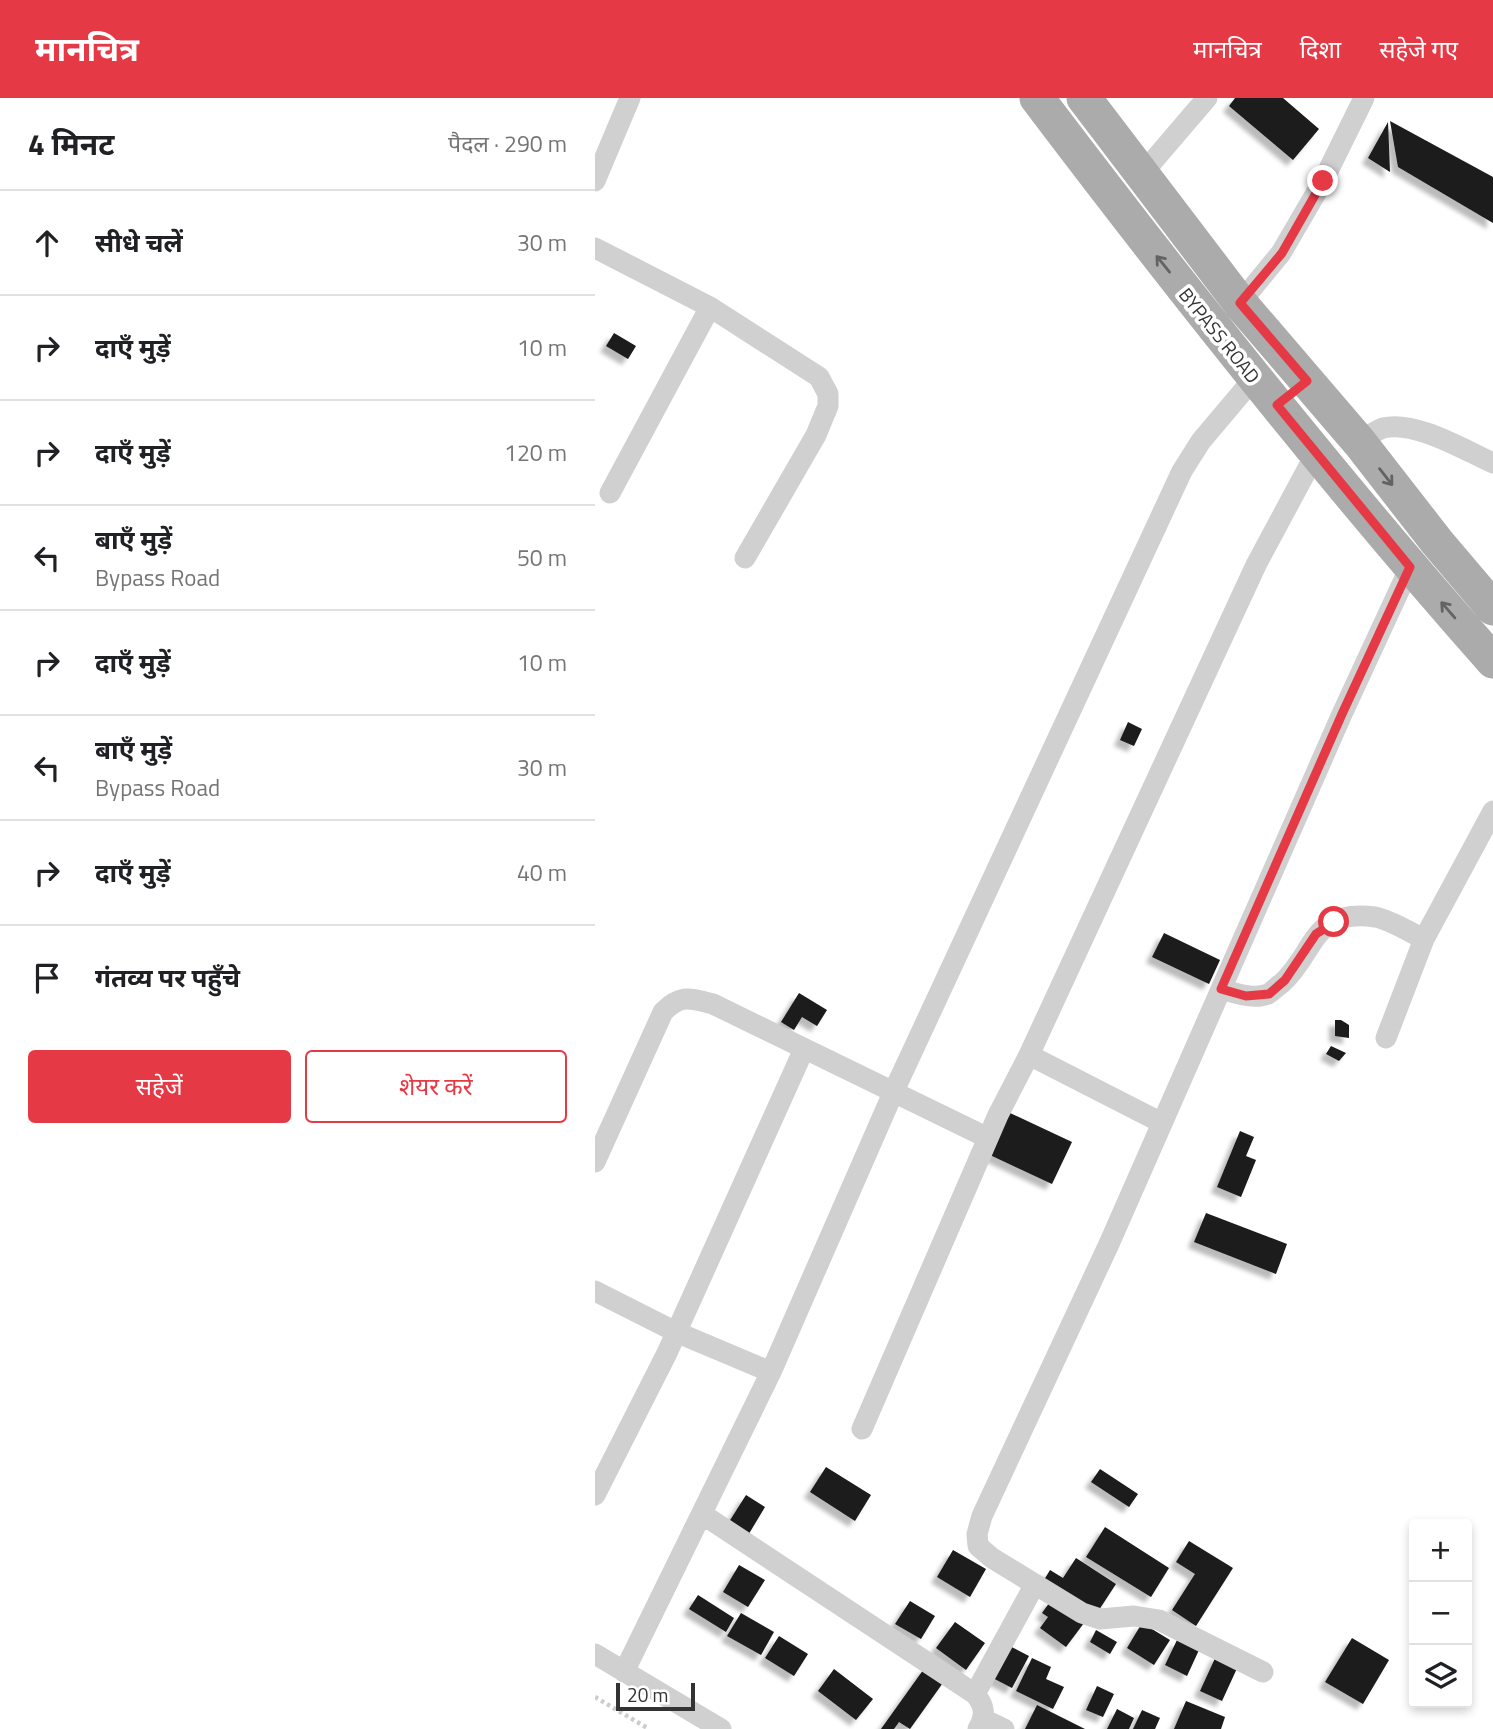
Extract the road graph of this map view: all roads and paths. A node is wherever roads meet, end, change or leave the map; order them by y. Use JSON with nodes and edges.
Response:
{"nodes":[{"id":1,"x":630,"y":98,"type":"edge"},
{"id":2,"x":1037,"y":98,"type":"edge"},
{"id":3,"x":1084,"y":98,"type":"edge"},
{"id":4,"x":1207,"y":98,"type":"edge"},
{"id":5,"x":1364,"y":98,"type":"edge"},
{"id":6,"x":1142,"y":174,"type":"junction"},
{"id":7,"x":595,"y":181,"type":"edge"},
{"id":8,"x":595,"y":248,"type":"edge"},
{"id":9,"x":1240,"y":303,"type":"junction"},
{"id":10,"x":710,"y":307,"type":"junction"},
{"id":11,"x":1255,"y":377,"type":"junction"},
{"id":12,"x":1307,"y":381,"type":"junction"},
{"id":13,"x":1277,"y":405,"type":"junction"},
{"id":14,"x":1360,"y":443,"type":"junction"},
{"id":15,"x":1315,"y":453,"type":"junction"},
{"id":16,"x":1493,"y":463,"type":"edge"},
{"id":17,"x":610,"y":493,"type":"dead end"},
{"id":18,"x":745,"y":558,"type":"dead end"},
{"id":19,"x":1410,"y":567,"type":"junction"},
{"id":20,"x":1493,"y":607,"type":"edge"},
{"id":21,"x":1493,"y":661,"type":"edge"},
{"id":22,"x":1493,"y":811,"type":"edge"},
{"id":23,"x":1425,"y":939,"type":"junction"},
{"id":24,"x":1221,"y":989,"type":"junction"},
{"id":25,"x":1386,"y":1038,"type":"dead end"},
{"id":26,"x":804,"y":1049,"type":"junction"},
{"id":27,"x":1029,"y":1055,"type":"junction"},
{"id":28,"x":894,"y":1093,"type":"junction"},
{"id":29,"x":1162,"y":1123,"type":"junction"},
{"id":30,"x":988,"y":1138,"type":"junction"},
{"id":31,"x":595,"y":1162,"type":"edge"},
{"id":32,"x":595,"y":1292,"type":"edge"},
{"id":33,"x":676,"y":1332,"type":"junction"},
{"id":34,"x":771,"y":1372,"type":"junction"},
{"id":35,"x":862,"y":1429,"type":"dead end"},
{"id":36,"x":595,"y":1495,"type":"edge"},
{"id":37,"x":702,"y":1514,"type":"junction"},
{"id":38,"x":1035,"y":1584,"type":"junction"},
{"id":39,"x":595,"y":1654,"type":"edge"},
{"id":40,"x":624,"y":1672,"type":"junction"},
{"id":41,"x":1263,"y":1672,"type":"dead end"},
{"id":42,"x":975,"y":1694,"type":"junction"},
{"id":43,"x":595,"y":1697,"type":"edge"},
{"id":44,"x":981,"y":1724,"type":"edge"},
{"id":45,"x":649,"y":1729,"type":"edge"},
{"id":46,"x":721,"y":1729,"type":"edge"},
{"id":47,"x":1004,"y":1729,"type":"edge"}],
"edges":[{"from":1,"to":7,"type":"street"},
{"from":11,"to":2,"type":"main road","name":"BYPASS ROAD","one_way":true},
{"from":3,"to":6,"type":"main road","name":"BYPASS ROAD"},
{"from":4,"to":6,"type":"street"},
{"from":5,"to":9,"type":"street"},
{"from":6,"to":9,"type":"main road","name":"BYPASS ROAD"},
{"from":8,"to":10,"type":"street"},
{"from":9,"to":12,"type":"main road","name":"BYPASS ROAD"},
{"from":10,"to":17,"type":"street"},
{"from":10,"to":18,"type":"street"},
{"from":11,"to":13,"type":"main road","name":"BYPASS ROAD"},
{"from":11,"to":28,"type":"street"},
{"from":12,"to":13,"type":"main road"},
{"from":12,"to":14,"type":"main road","name":"BYPASS ROAD"},
{"from":13,"to":15,"type":"main road","name":"BYPASS ROAD"},
{"from":14,"to":16,"type":"street"},
{"from":14,"to":20,"type":"main road","name":"BYPASS ROAD","one_way":true},
{"from":15,"to":19,"type":"main road","name":"BYPASS ROAD"},
{"from":15,"to":27,"type":"street"},
{"from":21,"to":19,"type":"main road","name":"BYPASS ROAD","one_way":true},
{"from":19,"to":24,"type":"street"},
{"from":22,"to":23,"type":"street"},
{"from":23,"to":24,"type":"street"},
{"from":23,"to":25,"type":"street"},
{"from":24,"to":29,"type":"street"},
{"from":26,"to":28,"type":"street"},
{"from":26,"to":31,"type":"street"},
{"from":26,"to":33,"type":"street"},
{"from":27,"to":29,"type":"street"},
{"from":27,"to":30,"type":"street"},
{"from":28,"to":30,"type":"street"},
{"from":28,"to":34,"type":"street"},
{"from":29,"to":38,"type":"street"},
{"from":30,"to":35,"type":"street"},
{"from":32,"to":33,"type":"street"},
{"from":33,"to":34,"type":"street"},
{"from":33,"to":36,"type":"street"},
{"from":34,"to":37,"type":"street"},
{"from":37,"to":40,"type":"street"},
{"from":37,"to":42,"type":"street"},
{"from":38,"to":41,"type":"street"},
{"from":38,"to":42,"type":"street"},
{"from":39,"to":40,"type":"street"},
{"from":40,"to":46,"type":"street"},
{"from":42,"to":44,"type":"street"},
{"from":43,"to":45,"type":"path"},
{"from":44,"to":47,"type":"street"}]}
